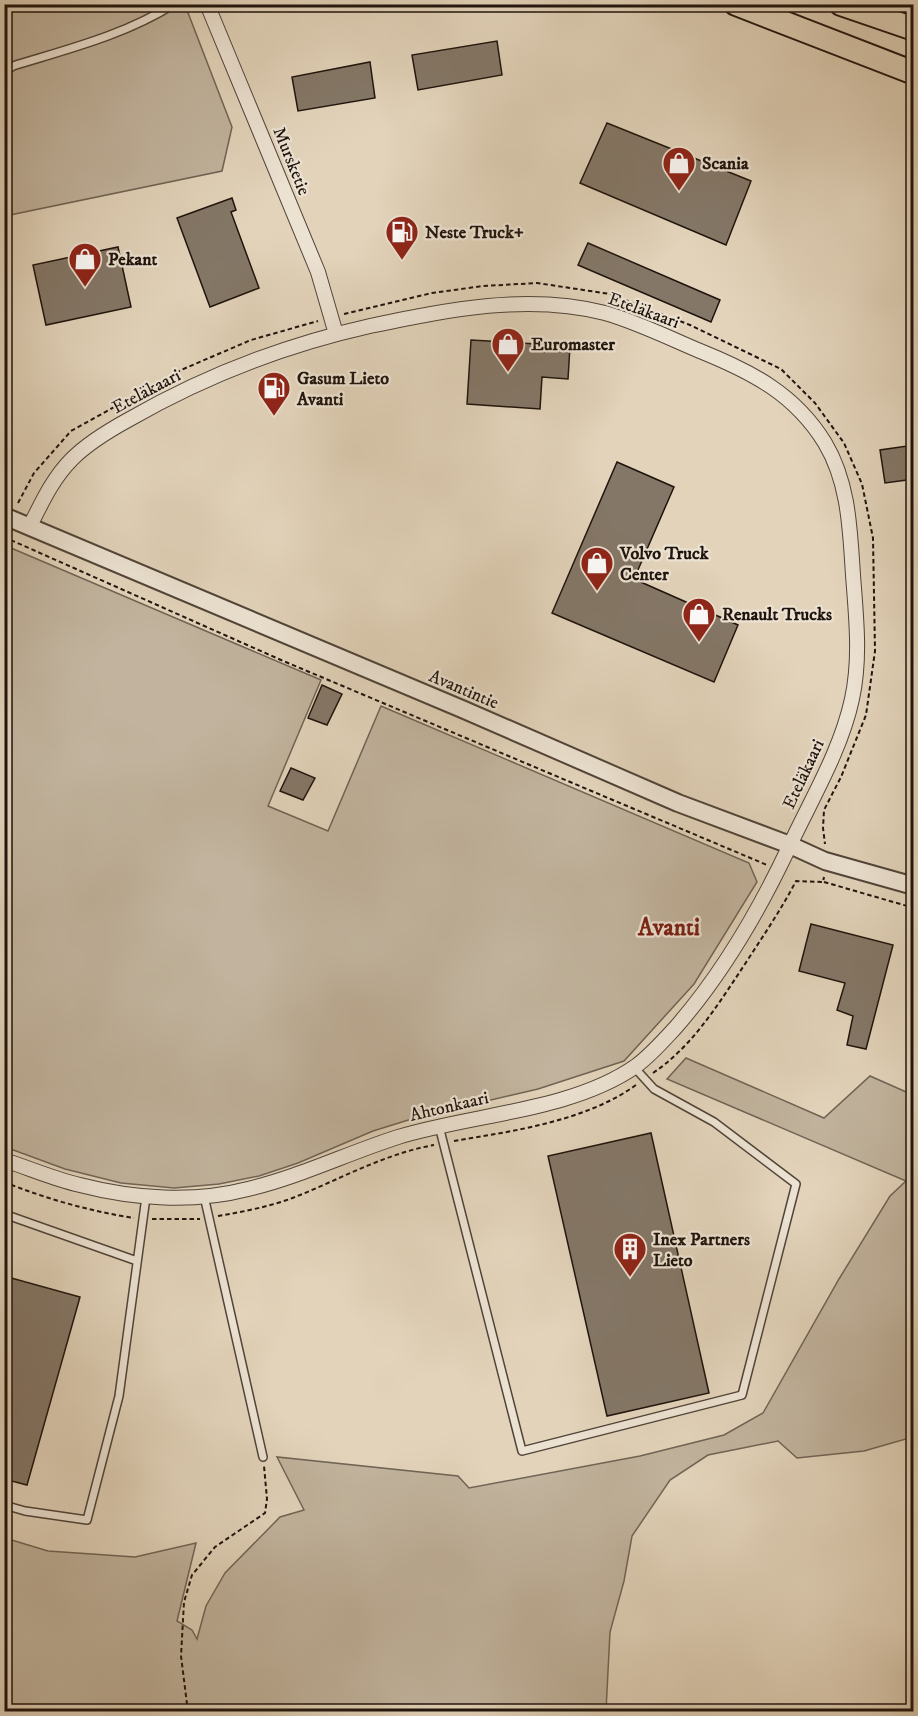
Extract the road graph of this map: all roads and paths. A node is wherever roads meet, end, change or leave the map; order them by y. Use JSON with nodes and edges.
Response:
{"nodes":[{"id":1,"x":174,"y":4,"type":"edge"},
{"id":2,"x":207,"y":4,"type":"edge"},
{"id":3,"x":736,"y":4,"type":"edge"},
{"id":4,"x":749,"y":4,"type":"edge"},
{"id":5,"x":841,"y":4,"type":"edge"},
{"id":6,"x":859,"y":4,"type":"edge"},
{"id":7,"x":914,"y":20,"type":"edge"},
{"id":8,"x":914,"y":29,"type":"edge"},
{"id":9,"x":914,"y":58,"type":"edge"},
{"id":10,"x":4,"y":72,"type":"edge"},
{"id":11,"x":914,"y":73,"type":"edge"},
{"id":12,"x":332,"y":317,"type":"junction"},
{"id":13,"x":336,"y":334,"type":"junction"},
{"id":14,"x":18,"y":503,"type":"dead end"},
{"id":15,"x":4,"y":516,"type":"edge"},
{"id":16,"x":30,"y":526,"type":"junction"},
{"id":17,"x":4,"y":537,"type":"edge"},
{"id":18,"x":790,"y":845,"type":"junction"},
{"id":19,"x":825,"y":847,"type":"dead end"},
{"id":20,"x":765,"y":863,"type":"dead end"},
{"id":21,"x":823,"y":882,"type":"dead end"},
{"id":22,"x":914,"y":886,"type":"edge"},
{"id":23,"x":914,"y":908,"type":"edge"},
{"id":24,"x":634,"y":1067,"type":"junction"},
{"id":25,"x":439,"y":1126,"type":"junction"},
{"id":26,"x":4,"y":1160,"type":"edge"},
{"id":27,"x":204,"y":1196,"type":"junction"},
{"id":28,"x":146,"y":1197,"type":"junction"},
{"id":29,"x":4,"y":1214,"type":"edge"},
{"id":30,"x":137,"y":1261,"type":"junction"},
{"id":31,"x":263,"y":1457,"type":"joint"},
{"id":32,"x":4,"y":1505,"type":"edge"},
{"id":33,"x":188,"y":1712,"type":"edge"}],
"edges":[{"from":1,"to":10,"type":"lane"},
{"from":2,"to":12,"type":"street","name":"Mursketie"},
{"from":3,"to":11,"type":"highway"},
{"from":4,"to":9,"type":"highway"},
{"from":5,"to":8,"type":"highway"},
{"from":6,"to":7,"type":"highway"},
{"from":12,"to":13,"type":"street","name":"Mursketie"},
{"from":12,"to":14,"type":"path"},
{"from":12,"to":19,"type":"path"},
{"from":13,"to":16,"type":"street","name":"Eteläkaari"},
{"from":13,"to":18,"type":"street","name":"Eteläkaari"},
{"from":15,"to":16,"type":"street","name":"Avantintie"},
{"from":16,"to":18,"type":"street","name":"Avantintie"},
{"from":17,"to":20,"type":"path"},
{"from":18,"to":22,"type":"street","name":"Avantintie"},
{"from":18,"to":24,"type":"street","name":"Ahtonkaari"},
{"from":21,"to":23,"type":"path"},
{"from":24,"to":25,"type":"street","name":"Ahtonkaari"},
{"from":24,"to":25,"type":"lane"},
{"from":25,"to":27,"type":"street","name":"Ahtonkaari"},
{"from":26,"to":28,"type":"street","name":"Ahtonkaari"},
{"from":27,"to":28,"type":"street","name":"Ahtonkaari"},
{"from":27,"to":31,"type":"lane"},
{"from":28,"to":30,"type":"lane"},
{"from":29,"to":30,"type":"lane"},
{"from":30,"to":32,"type":"lane"},
{"from":31,"to":33,"type":"path"}]}
